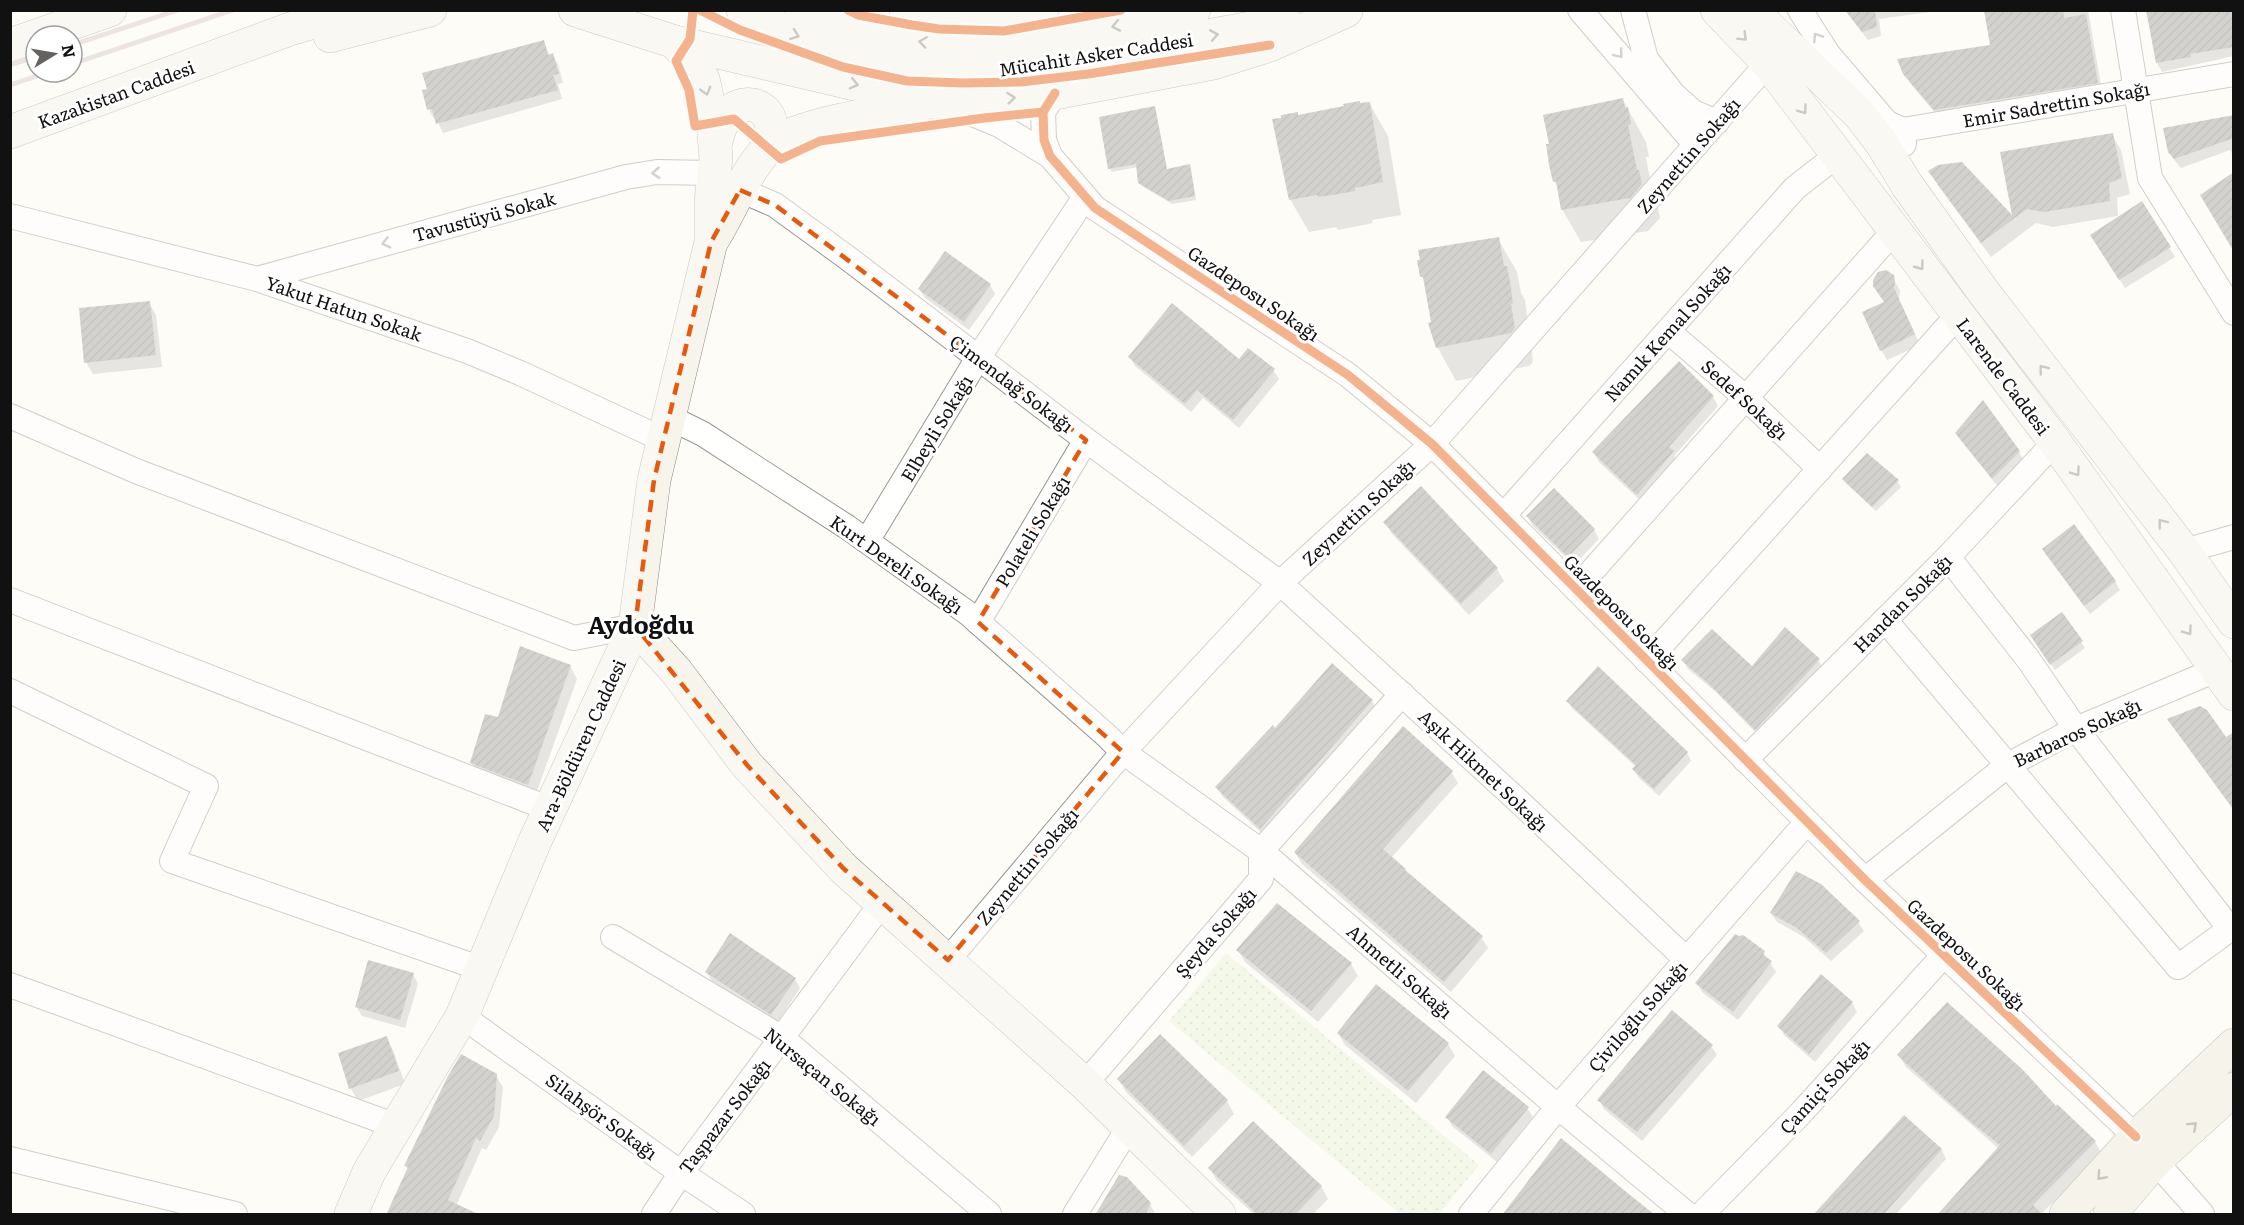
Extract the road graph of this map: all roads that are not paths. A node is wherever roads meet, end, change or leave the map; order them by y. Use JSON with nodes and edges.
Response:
{"nodes":[{"id":1,"x":110,"y":10,"type":"edge"},
{"id":2,"x":355,"y":10,"type":"edge"},
{"id":3,"x":430,"y":10,"type":"edge"},
{"id":4,"x":574,"y":10,"type":"edge"},
{"id":5,"x":743,"y":10,"type":"edge"},
{"id":6,"x":801,"y":10,"type":"edge"},
{"id":7,"x":906,"y":10,"type":"edge"},
{"id":8,"x":1041,"y":10,"type":"edge"},
{"id":9,"x":1194,"y":10,"type":"edge"},
{"id":10,"x":1580,"y":10,"type":"edge"},
{"id":11,"x":1633,"y":10,"type":"edge"},
{"id":12,"x":1717,"y":10,"type":"edge"},
{"id":13,"x":1751,"y":10,"type":"edge"},
{"id":14,"x":1800,"y":10,"type":"edge"},
{"id":15,"x":2123,"y":10,"type":"edge"},
{"id":16,"x":1347,"y":11,"type":"edge"},
{"id":17,"x":614,"y":17,"type":"edge"},
{"id":18,"x":675,"y":42,"type":"junction"},
{"id":19,"x":10,"y":45,"type":"edge"},
{"id":20,"x":222,"y":56,"type":"junction"},
{"id":21,"x":1768,"y":63,"type":"junction"},
{"id":22,"x":2234,"y":74,"type":"edge"},
{"id":23,"x":2134,"y":91,"type":"junction"},
{"id":24,"x":1055,"y":93,"type":"junction"},
{"id":25,"x":939,"y":103,"type":"junction"},
{"id":26,"x":1717,"y":122,"type":"junction"},
{"id":27,"x":10,"y":132,"type":"edge"},
{"id":28,"x":1893,"y":137,"type":"junction"},
{"id":29,"x":1696,"y":145,"type":"junction"},
{"id":30,"x":768,"y":147,"type":"junction"},
{"id":31,"x":1050,"y":156,"type":"junction"},
{"id":32,"x":1836,"y":156,"type":"junction"},
{"id":33,"x":723,"y":168,"type":"junction"},
{"id":34,"x":1085,"y":197,"type":"junction"},
{"id":35,"x":10,"y":216,"type":"edge"},
{"id":36,"x":1894,"y":231,"type":"junction"},
{"id":37,"x":257,"y":279,"type":"junction"},
{"id":38,"x":2234,"y":313,"type":"edge"},
{"id":39,"x":1958,"y":315,"type":"junction"},
{"id":40,"x":1668,"y":331,"type":"junction"},
{"id":41,"x":978,"y":358,"type":"junction"},
{"id":42,"x":1746,"y":398,"type":"junction"},
{"id":43,"x":10,"y":416,"type":"edge"},
{"id":44,"x":666,"y":428,"type":"junction"},
{"id":45,"x":1086,"y":440,"type":"junction"},
{"id":46,"x":2055,"y":442,"type":"junction"},
{"id":47,"x":1432,"y":444,"type":"junction"},
{"id":48,"x":1820,"y":469,"type":"junction"},
{"id":49,"x":1504,"y":515,"type":"junction"},
{"id":50,"x":2234,"y":537,"type":"edge"},
{"id":51,"x":867,"y":541,"type":"junction"},
{"id":52,"x":2184,"y":551,"type":"junction"},
{"id":53,"x":1948,"y":557,"type":"junction"},
{"id":54,"x":1280,"y":584,"type":"junction"},
{"id":55,"x":1576,"y":589,"type":"junction"},
{"id":56,"x":10,"y":600,"type":"edge"},
{"id":57,"x":1885,"y":620,"type":"junction"},
{"id":58,"x":978,"y":622,"type":"junction"},
{"id":59,"x":2234,"y":622,"type":"edge"},
{"id":60,"x":635,"y":626,"type":"junction"},
{"id":61,"x":1647,"y":660,"type":"junction"},
{"id":62,"x":2225,"y":682,"type":"edge"},
{"id":63,"x":10,"y":691,"type":"edge"},
{"id":64,"x":1402,"y":694,"type":"junction"},
{"id":65,"x":2076,"y":729,"type":"junction"},
{"id":66,"x":1115,"y":744,"type":"junction"},
{"id":67,"x":1745,"y":760,"type":"junction"},
{"id":68,"x":2008,"y":765,"type":"junction"},
{"id":69,"x":550,"y":809,"type":"junction"},
{"id":70,"x":1807,"y":822,"type":"junction"},
{"id":71,"x":1262,"y":851,"type":"junction"},
{"id":72,"x":1865,"y":880,"type":"junction"},
{"id":73,"x":882,"y":903,"type":"junction"},
{"id":74,"x":613,"y":937,"type":"dead end"},
{"id":75,"x":1944,"y":956,"type":"junction"},
{"id":76,"x":1686,"y":959,"type":"junction"},
{"id":77,"x":948,"y":960,"type":"junction"},
{"id":78,"x":482,"y":969,"type":"junction"},
{"id":79,"x":10,"y":985,"type":"edge"},
{"id":80,"x":462,"y":1016,"type":"junction"},
{"id":81,"x":782,"y":1038,"type":"junction"},
{"id":82,"x":2234,"y":1045,"type":"edge"},
{"id":83,"x":1085,"y":1084,"type":"junction"},
{"id":84,"x":2234,"y":1089,"type":"edge"},
{"id":85,"x":1558,"y":1107,"type":"junction"},
{"id":86,"x":396,"y":1126,"type":"junction"},
{"id":87,"x":1129,"y":1127,"type":"junction"},
{"id":88,"x":2145,"y":1149,"type":"junction"},
{"id":89,"x":10,"y":1159,"type":"edge"},
{"id":90,"x":681,"y":1173,"type":"junction"},
{"id":91,"x":235,"y":1215,"type":"edge"},
{"id":92,"x":351,"y":1215,"type":"edge"},
{"id":93,"x":654,"y":1215,"type":"edge"},
{"id":94,"x":743,"y":1215,"type":"edge"},
{"id":95,"x":989,"y":1215,"type":"edge"},
{"id":96,"x":1075,"y":1215,"type":"edge"},
{"id":97,"x":1219,"y":1215,"type":"edge"},
{"id":98,"x":1471,"y":1215,"type":"edge"},
{"id":99,"x":1687,"y":1215,"type":"edge"},
{"id":100,"x":1702,"y":1215,"type":"edge"},
{"id":101,"x":2066,"y":1215,"type":"edge"},
{"id":102,"x":2110,"y":1215,"type":"edge"},
{"id":103,"x":2202,"y":1215,"type":"edge"}],
"edges":[{"from":1,"to":19,"type":"main road"},
{"from":2,"to":20,"type":"main road"},
{"from":3,"to":20,"type":"main road"},
{"from":4,"to":17,"type":"main road"},
{"from":5,"to":16,"type":"main road","name":"Mücahit Asker Caddesi","one_way":true},
{"from":9,"to":6,"type":"main road","name":"Mücahit Asker Caddesi","one_way":true},
{"from":7,"to":8,"type":"main road"},
{"from":10,"to":29,"type":"street","one_way":true},
{"from":11,"to":26,"type":"street"},
{"from":12,"to":21,"type":"main road","name":"Larende Caddesi","one_way":true},
{"from":13,"to":28,"type":"main road","name":"Larende Caddesi"},
{"from":28,"to":14,"type":"street","one_way":true},
{"from":15,"to":23,"type":"street"},
{"from":16,"to":24,"type":"main road"},
{"from":17,"to":18,"type":"main road"},
{"from":18,"to":25,"type":"main road","one_way":true},
{"from":18,"to":33,"type":"main road","name":"Ara-Böldüren Caddesi","one_way":true},
{"from":20,"to":27,"type":"main road","name":"Kazakistan Caddesi"},
{"from":21,"to":26,"type":"street","name":"Zeynettin Sokağı"},
{"from":21,"to":32,"type":"main road","name":"Larende Caddesi","one_way":true},
{"from":22,"to":23,"type":"street","name":"Emir Sadrettin Sokağı"},
{"from":23,"to":28,"type":"street","name":"Emir Sadrettin Sokağı"},
{"from":23,"to":38,"type":"street"},
{"from":25,"to":24,"type":"main road","one_way":true},
{"from":24,"to":31,"type":"street"},
{"from":25,"to":30,"type":"main road"},
{"from":25,"to":31,"type":"street"},
{"from":26,"to":29,"type":"street","name":"Zeynettin Sokağı"},
{"from":52,"to":28,"type":"main road","name":"Larende Caddesi","one_way":true},
{"from":29,"to":47,"type":"street","name":"Zeynettin Sokağı"},
{"from":30,"to":33,"type":"main road","name":"Ara-Böldüren Caddesi"},
{"from":30,"to":33,"type":"main road"},
{"from":31,"to":34,"type":"street","name":"Gazdeposu Sokağı"},
{"from":32,"to":36,"type":"main road","name":"Larende Caddesi"},
{"from":32,"to":40,"type":"street","name":"Namık Kemal Sokağı"},
{"from":33,"to":37,"type":"street","name":"Tavustüyü Sokak","one_way":true},
{"from":33,"to":41,"type":"street","name":"Çimendağ Sokağı"},
{"from":33,"to":44,"type":"main road","name":"Ara-Böldüren Caddesi"},
{"from":34,"to":41,"type":"street","name":"Elbeyli Sokağı"},
{"from":34,"to":47,"type":"street","name":"Gazdeposu Sokağı"},
{"from":35,"to":37,"type":"street","name":"Yakut Hatun Sokak"},
{"from":36,"to":39,"type":"main road","name":"Larende Caddesi","one_way":true},
{"from":36,"to":42,"type":"street"},
{"from":37,"to":44,"type":"street","name":"Yakut Hatun Sokak"},
{"from":39,"to":46,"type":"main road","name":"Larende Caddesi"},
{"from":39,"to":48,"type":"street"},
{"from":40,"to":42,"type":"street","name":"Sedef Sokağı"},
{"from":40,"to":49,"type":"street","name":"Namık Kemal Sokağı"},
{"from":41,"to":45,"type":"street","name":"Çimendağ Sokağı"},
{"from":41,"to":51,"type":"street","name":"Elbeyli Sokağı"},
{"from":42,"to":48,"type":"street","name":"Sedef Sokağı"},
{"from":42,"to":55,"type":"street"},
{"from":43,"to":60,"type":"street"},
{"from":44,"to":51,"type":"street","name":"Kurt Dereli Sokağı"},
{"from":44,"to":60,"type":"main road","name":"Ara-Böldüren Caddesi"},
{"from":45,"to":54,"type":"street","name":"Çimendağ Sokağı"},
{"from":45,"to":58,"type":"street","name":"Polateli Sokağı"},
{"from":46,"to":53,"type":"street","name":"Handan Sokağı"},
{"from":46,"to":62,"type":"main road","name":"Larende Caddesi","one_way":true},
{"from":47,"to":49,"type":"street","name":"Gazdeposu Sokağı"},
{"from":47,"to":54,"type":"street","name":"Zeynettin Sokağı"},
{"from":48,"to":61,"type":"street"},
{"from":49,"to":55,"type":"street","name":"Gazdeposu Sokağı"},
{"from":50,"to":52,"type":"street"},
{"from":51,"to":58,"type":"street","name":"Kurt Dereli Sokağı"},
{"from":52,"to":59,"type":"main road","name":"Larende Caddesi"},
{"from":53,"to":57,"type":"street","name":"Handan Sokağı"},
{"from":53,"to":65,"type":"street"},
{"from":54,"to":64,"type":"street","name":"Aşık Hikmet Sokağı"},
{"from":54,"to":66,"type":"street","name":"Zeynettin Sokağı"},
{"from":55,"to":61,"type":"street","name":"Gazdeposu Sokağı"},
{"from":56,"to":69,"type":"street"},
{"from":57,"to":67,"type":"street","name":"Handan Sokağı"},
{"from":57,"to":68,"type":"street"},
{"from":58,"to":66,"type":"street","name":"Kurt Dereli Sokağı"},
{"from":60,"to":69,"type":"main road","name":"Ara-Böldüren Caddesi"},
{"from":60,"to":73,"type":"main road"},
{"from":61,"to":67,"type":"street","name":"Gazdeposu Sokağı"},
{"from":62,"to":65,"type":"street","name":"Barbaros Sokağı"},
{"from":63,"to":78,"type":"street"},
{"from":64,"to":71,"type":"street"},
{"from":64,"to":76,"type":"street","name":"Aşık Hikmet Sokağı"},
{"from":65,"to":68,"type":"street","name":"Barbaros Sokağı"},
{"from":65,"to":68,"type":"street"},
{"from":66,"to":71,"type":"street","name":"Ahmetli Sokağı"},
{"from":66,"to":77,"type":"street","name":"Zeynettin Sokağı"},
{"from":67,"to":70,"type":"street","name":"Gazdeposu Sokağı"},
{"from":68,"to":72,"type":"street","name":"Barbaros Sokağı"},
{"from":69,"to":78,"type":"main road","name":"Ara-Böldüren Caddesi"},
{"from":70,"to":72,"type":"street","name":"Gazdeposu Sokağı"},
{"from":70,"to":76,"type":"street","name":"Çiviloğlu Sokağı"},
{"from":71,"to":83,"type":"street","name":"Şeyda Sokağı"},
{"from":71,"to":85,"type":"street","name":"Ahmetli Sokağı"},
{"from":72,"to":75,"type":"street","name":"Gazdeposu Sokağı"},
{"from":73,"to":77,"type":"main road"},
{"from":73,"to":81,"type":"street","name":"Taşpazar Sokağı"},
{"from":74,"to":81,"type":"street","name":"Nursaçan Sokağı"},
{"from":75,"to":88,"type":"street","name":"Gazdeposu Sokağı"},
{"from":75,"to":100,"type":"street","name":"Çamiçi Sokağı"},
{"from":76,"to":85,"type":"street","name":"Çiviloğlu Sokağı"},
{"from":77,"to":83,"type":"main road"},
{"from":78,"to":80,"type":"main road","name":"Ara-Böldüren Caddesi"},
{"from":79,"to":86,"type":"street"},
{"from":80,"to":86,"type":"main road","name":"Ara-Böldüren Caddesi"},
{"from":80,"to":90,"type":"street","name":"Silahşör Sokağı"},
{"from":81,"to":90,"type":"street","name":"Taşpazar Sokağı"},
{"from":81,"to":95,"type":"street","name":"Nursaçan Sokağı"},
{"from":82,"to":88,"type":"main road"},
{"from":83,"to":87,"type":"main road"},
{"from":88,"to":84,"type":"main road","one_way":true},
{"from":85,"to":98,"type":"street","name":"Çiviloğlu Sokağı"},
{"from":85,"to":99,"type":"street","name":"Ahmetli Sokağı"},
{"from":86,"to":92,"type":"main road","name":"Ara-Böldüren Caddesi"},
{"from":87,"to":96,"type":"street"},
{"from":87,"to":97,"type":"main road"},
{"from":88,"to":101,"type":"main road","one_way":true},
{"from":88,"to":102,"type":"main road"},
{"from":88,"to":103,"type":"street","name":"Gazdeposu Sokağı"},
{"from":89,"to":91,"type":"street"},
{"from":90,"to":93,"type":"street","name":"Taşpazar Sokağı"},
{"from":90,"to":94,"type":"street","name":"Silahşör Sokağı"}]}
